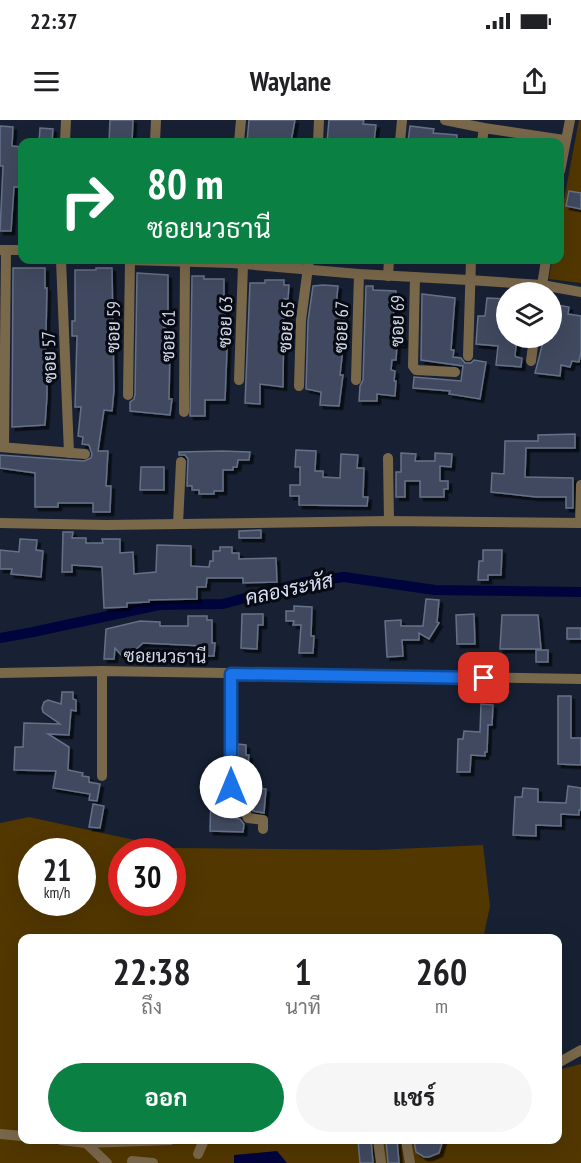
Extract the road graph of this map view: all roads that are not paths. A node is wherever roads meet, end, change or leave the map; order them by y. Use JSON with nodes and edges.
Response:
{"nodes":[{"id":1,"x":66,"y":120,"type":"edge"},
{"id":2,"x":156,"y":120,"type":"edge"},
{"id":3,"x":241,"y":120,"type":"edge"},
{"id":4,"x":319,"y":120,"type":"edge"},
{"id":5,"x":402,"y":120,"type":"edge"},
{"id":6,"x":445,"y":120,"type":"edge"},
{"id":7,"x":570,"y":120,"type":"edge"},
{"id":8,"x":471,"y":122,"type":"edge"},
{"id":9,"x":484,"y":128,"type":"junction"},
{"id":10,"x":65,"y":138,"type":"edge"},
{"id":11,"x":155,"y":138,"type":"edge"},
{"id":12,"x":239,"y":138,"type":"edge"},
{"id":13,"x":318,"y":138,"type":"edge"},
{"id":14,"x":400,"y":138,"type":"edge"},
{"id":15,"x":483,"y":138,"type":"edge"},
{"id":16,"x":551,"y":138,"type":"edge"},
{"id":17,"x":564,"y":140,"type":"edge"},
{"id":18,"x":3,"y":250,"type":"edge"},
{"id":19,"x":61,"y":264,"type":"edge"},
{"id":20,"x":130,"y":264,"type":"edge"},
{"id":21,"x":185,"y":264,"type":"edge"},
{"id":22,"x":236,"y":264,"type":"edge"},
{"id":23,"x":272,"y":264,"type":"edge"},
{"id":24,"x":389,"y":264,"type":"edge"},
{"id":25,"x":471,"y":264,"type":"edge"},
{"id":26,"x":545,"y":264,"type":"edge"},
{"id":27,"x":308,"y":265,"type":"edge"},
{"id":28,"x":359,"y":274,"type":"junction"},
{"id":29,"x":388,"y":276,"type":"junction"},
{"id":30,"x":415,"y":277,"type":"junction"},
{"id":31,"x":470,"y":280,"type":"junction"},
{"id":32,"x":543,"y":282,"type":"edge"},
{"id":33,"x":496,"y":283,"type":"edge"},
{"id":34,"x":562,"y":291,"type":"edge"},
{"id":35,"x":581,"y":292,"type":"edge"},
{"id":36,"x":533,"y":348,"type":"edge"},
{"id":37,"x":468,"y":356,"type":"dead end"},
{"id":38,"x":531,"y":361,"type":"dead end"},
{"id":39,"x":2,"y":371,"type":"edge"},
{"id":40,"x":455,"y":372,"type":"dead end"},
{"id":41,"x":239,"y":380,"type":"dead end"},
{"id":42,"x":356,"y":380,"type":"dead end"},
{"id":43,"x":299,"y":386,"type":"dead end"},
{"id":44,"x":128,"y":395,"type":"dead end"},
{"id":45,"x":184,"y":412,"type":"dead end"},
{"id":46,"x":2,"y":447,"type":"edge"},
{"id":47,"x":69,"y":453,"type":"junction"},
{"id":48,"x":85,"y":454,"type":"dead end"},
{"id":49,"x":388,"y":458,"type":"dead end"},
{"id":50,"x":181,"y":462,"type":"dead end"},
{"id":51,"x":581,"y":485,"type":"edge"},
{"id":52,"x":389,"y":521,"type":"junction"},
{"id":53,"x":0,"y":523,"type":"edge"},
{"id":54,"x":581,"y":523,"type":"edge"},
{"id":55,"x":178,"y":524,"type":"junction"},
{"id":56,"x":102,"y":671,"type":"junction"},
{"id":57,"x":0,"y":673,"type":"edge"},
{"id":58,"x":231,"y":674,"type":"junction"},
{"id":59,"x":581,"y":679,"type":"edge"},
{"id":60,"x":102,"y":776,"type":"dead end"},
{"id":61,"x":264,"y":829,"type":"dead end"},
{"id":62,"x":581,"y":1050,"type":"edge"},
{"id":63,"x":562,"y":1061,"type":"edge"},
{"id":64,"x":0,"y":1134,"type":"edge"},
{"id":65,"x":18,"y":1136,"type":"edge"},
{"id":66,"x":87,"y":1144,"type":"edge"},
{"id":67,"x":202,"y":1144,"type":"edge"},
{"id":68,"x":379,"y":1144,"type":"edge"},
{"id":69,"x":407,"y":1144,"type":"edge"},
{"id":70,"x":196,"y":1159,"type":"edge"},
{"id":71,"x":132,"y":1161,"type":"dead end"},
{"id":72,"x":411,"y":1162,"type":"edge"},
{"id":73,"x":107,"y":1163,"type":"edge"},
{"id":74,"x":153,"y":1163,"type":"edge"},
{"id":75,"x":381,"y":1163,"type":"edge"}],
"edges":[{"from":1,"to":10,"type":"street"},
{"from":2,"to":11,"type":"street"},
{"from":3,"to":12,"type":"street"},
{"from":4,"to":13,"type":"street"},
{"from":5,"to":14,"type":"street"},
{"from":6,"to":8,"type":"street"},
{"from":7,"to":17,"type":"street"},
{"from":8,"to":9,"type":"street"},
{"from":9,"to":15,"type":"street"},
{"from":9,"to":16,"type":"street"},
{"from":18,"to":39,"type":"street"},
{"from":19,"to":47,"type":"street","name":"ซอย 57"},
{"from":20,"to":44,"type":"street","name":"ซอย 59"},
{"from":21,"to":45,"type":"street","name":"ซอย 61"},
{"from":22,"to":41,"type":"street","name":"ซอย 63"},
{"from":23,"to":27,"type":"street"},
{"from":24,"to":29,"type":"street"},
{"from":25,"to":31,"type":"street"},
{"from":26,"to":32,"type":"street"},
{"from":27,"to":28,"type":"street"},
{"from":27,"to":43,"type":"street","name":"ซอย 65"},
{"from":28,"to":29,"type":"street"},
{"from":28,"to":42,"type":"street","name":"ซอย 67"},
{"from":29,"to":30,"type":"street"},
{"from":30,"to":31,"type":"street"},
{"from":30,"to":40,"type":"street","name":"ซอย 69"},
{"from":31,"to":33,"type":"street"},
{"from":31,"to":37,"type":"street"},
{"from":34,"to":35,"type":"street"},
{"from":36,"to":38,"type":"street"},
{"from":39,"to":46,"type":"street"},
{"from":46,"to":47,"type":"street"},
{"from":47,"to":48,"type":"street"},
{"from":49,"to":52,"type":"street"},
{"from":50,"to":55,"type":"street"},
{"from":51,"to":54,"type":"street"},
{"from":52,"to":54,"type":"street"},
{"from":52,"to":55,"type":"street"},
{"from":53,"to":55,"type":"street"},
{"from":56,"to":57,"type":"street","name":"ซอยนวธานี"},
{"from":56,"to":58,"type":"street","name":"ซอยนวธานี"},
{"from":56,"to":60,"type":"street"},
{"from":58,"to":59,"type":"street","name":"ซอยนวธานี"},
{"from":58,"to":61,"type":"street"},
{"from":62,"to":63,"type":"street"},
{"from":64,"to":65,"type":"street"},
{"from":66,"to":73,"type":"street"},
{"from":67,"to":70,"type":"street"},
{"from":68,"to":75,"type":"street"},
{"from":69,"to":72,"type":"street"},
{"from":71,"to":74,"type":"street"}]}
